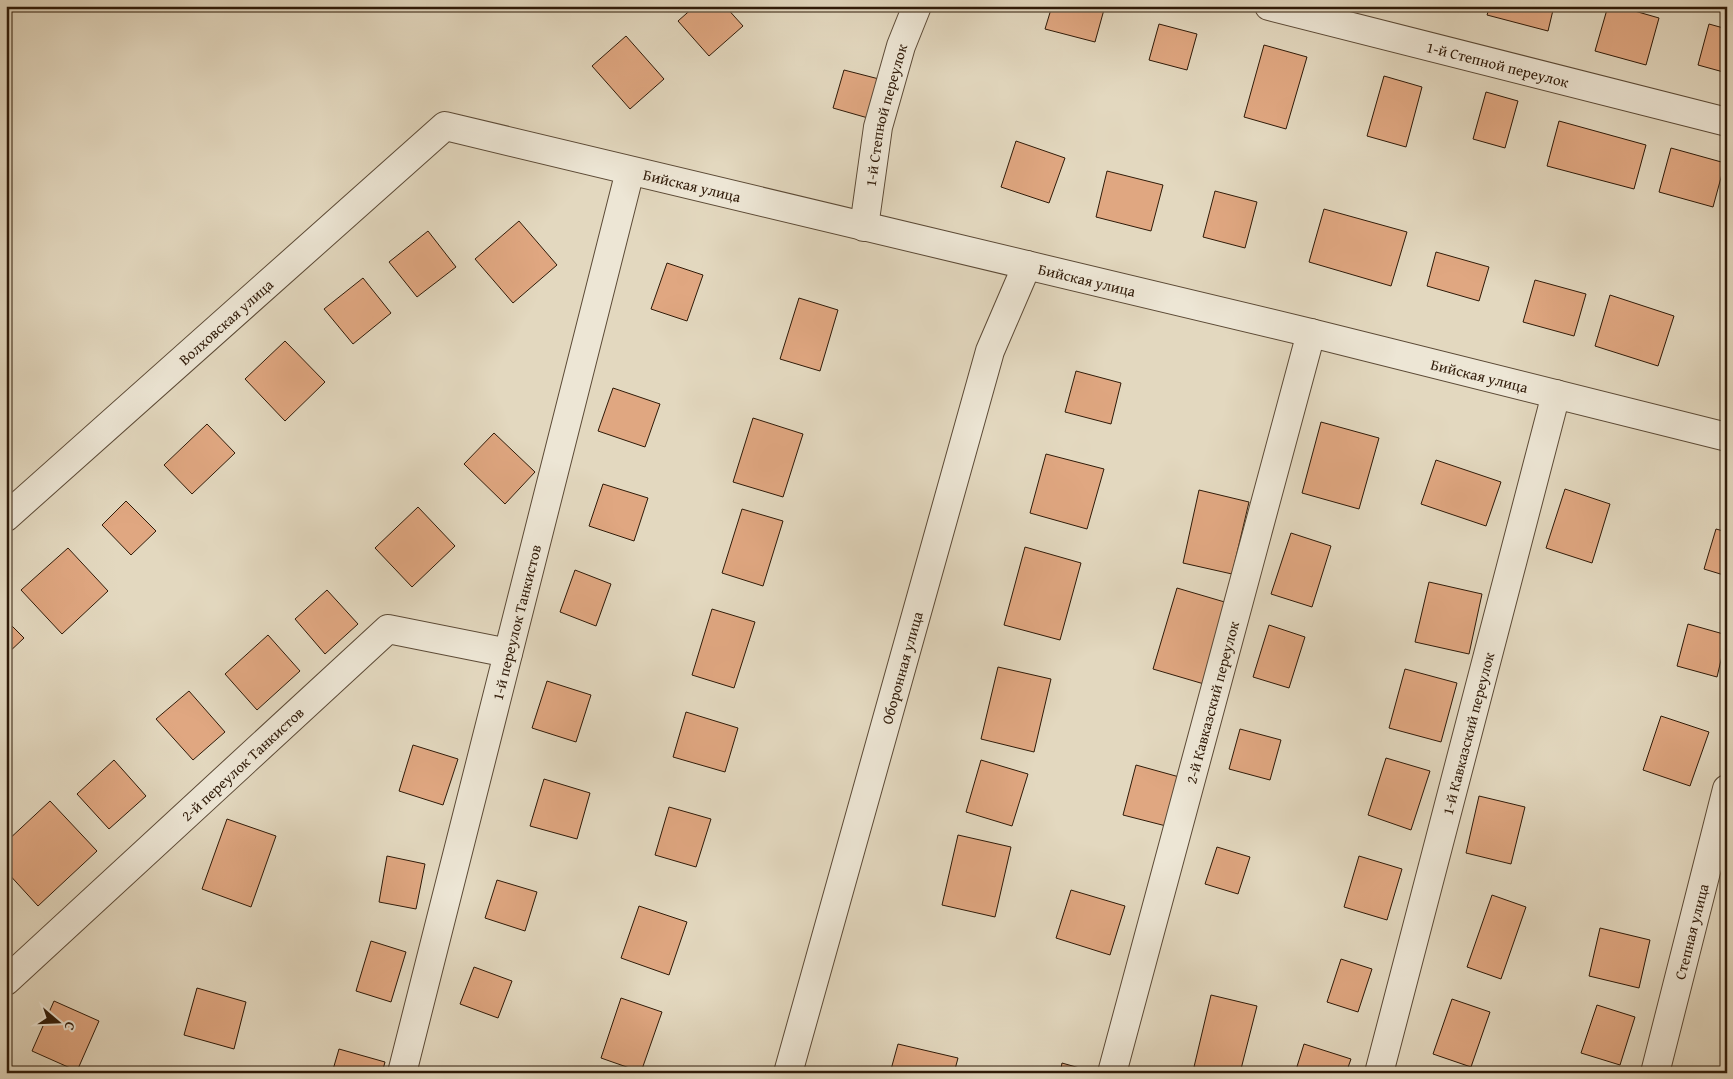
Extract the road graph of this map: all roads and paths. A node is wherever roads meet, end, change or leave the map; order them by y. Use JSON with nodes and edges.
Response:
{"nodes":[{"id":1,"x":917,"y":6,"type":"edge"},
{"id":2,"x":1269,"y":6,"type":"edge"},
{"id":3,"x":1727,"y":122,"type":"edge"},
{"id":4,"x":446,"y":126,"type":"joint"},
{"id":5,"x":630,"y":171,"type":"junction"},
{"id":6,"x":864,"y":227,"type":"junction"},
{"id":7,"x":1028,"y":265,"type":"junction"},
{"id":8,"x":1311,"y":333,"type":"junction"},
{"id":9,"x":1556,"y":394,"type":"junction"},
{"id":10,"x":1727,"y":437,"type":"edge"},
{"id":11,"x":6,"y":517,"type":"edge"},
{"id":12,"x":508,"y":653,"type":"junction"},
{"id":13,"x":1727,"y":789,"type":"edge"},
{"id":14,"x":1716,"y":878,"type":"edge"},
{"id":15,"x":6,"y":981,"type":"edge"},
{"id":16,"x":402,"y":1073,"type":"edge"},
{"id":17,"x":788,"y":1073,"type":"edge"},
{"id":18,"x":1112,"y":1073,"type":"edge"},
{"id":19,"x":1379,"y":1073,"type":"edge"},
{"id":20,"x":1655,"y":1073,"type":"edge"}],
"edges":[{"from":1,"to":6,"type":"street","name":"1-й Степной переулок"},
{"from":2,"to":3,"type":"street","name":"1-й Степной переулок"},
{"from":4,"to":5,"type":"street","name":"Бийская улица"},
{"from":4,"to":11,"type":"street","name":"Волховская улица"},
{"from":5,"to":6,"type":"street","name":"Бийская улица"},
{"from":5,"to":12,"type":"street","name":"1-й переулок Танкистов"},
{"from":6,"to":7,"type":"street","name":"Бийская улица"},
{"from":7,"to":8,"type":"street","name":"Бийская улица"},
{"from":7,"to":17,"type":"street","name":"Оборонная улица"},
{"from":8,"to":9,"type":"street","name":"Бийская улица"},
{"from":8,"to":18,"type":"street","name":"2-й Кавказский переулок"},
{"from":9,"to":10,"type":"street","name":"Бийская улица"},
{"from":9,"to":19,"type":"street","name":"1-й Кавказский переулок"},
{"from":12,"to":15,"type":"street","name":"2-й переулок Танкистов"},
{"from":12,"to":16,"type":"street","name":"1-й переулок Танкистов"},
{"from":13,"to":14,"type":"street","name":"Степная улица"},
{"from":14,"to":20,"type":"street","name":"Степная улица"}]}
